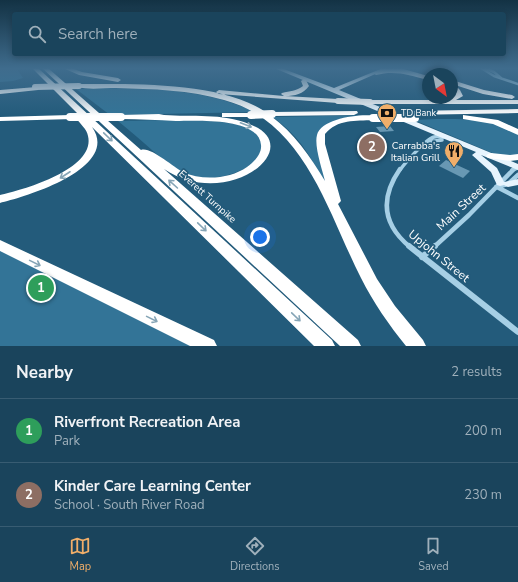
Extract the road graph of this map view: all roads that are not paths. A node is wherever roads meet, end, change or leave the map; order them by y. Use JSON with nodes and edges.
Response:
{"nodes":[{"id":1,"x":51,"y":84,"type":"edge"},
{"id":2,"x":63,"y":84,"type":"edge"},
{"id":3,"x":154,"y":84,"type":"edge"},
{"id":4,"x":306,"y":84,"type":"edge"},
{"id":5,"x":312,"y":84,"type":"edge"},
{"id":6,"x":315,"y":84,"type":"edge"},
{"id":7,"x":350,"y":84,"type":"joint"},
{"id":8,"x":459,"y":84,"type":"edge"},
{"id":9,"x":114,"y":86,"type":"junction"},
{"id":10,"x":188,"y":88,"type":"junction"},
{"id":11,"x":197,"y":89,"type":"junction"},
{"id":12,"x":58,"y":90,"type":"junction"},
{"id":13,"x":0,"y":91,"type":"edge"},
{"id":14,"x":333,"y":92,"type":"junction"},
{"id":15,"x":518,"y":98,"type":"edge"},
{"id":16,"x":359,"y":100,"type":"junction"},
{"id":17,"x":422,"y":100,"type":"edge"},
{"id":18,"x":390,"y":102,"type":"junction"},
{"id":19,"x":518,"y":102,"type":"edge"},
{"id":20,"x":518,"y":111,"type":"edge"},
{"id":21,"x":518,"y":114,"type":"edge"},
{"id":22,"x":152,"y":116,"type":"junction"},
{"id":23,"x":370,"y":116,"type":"junction"},
{"id":24,"x":460,"y":116,"type":"junction"},
{"id":25,"x":68,"y":118,"type":"junction"},
{"id":26,"x":0,"y":119,"type":"edge"},
{"id":27,"x":0,"y":124,"type":"edge"},
{"id":28,"x":114,"y":130,"type":"junction"},
{"id":29,"x":518,"y":132,"type":"edge"},
{"id":30,"x":437,"y":139,"type":"junction"},
{"id":31,"x":476,"y":154,"type":"junction"},
{"id":32,"x":491,"y":156,"type":"junction"},
{"id":33,"x":518,"y":158,"type":"edge"},
{"id":34,"x":517,"y":170,"type":"edge"},
{"id":35,"x":506,"y":184,"type":"edge"},
{"id":36,"x":518,"y":198,"type":"edge"},
{"id":37,"x":0,"y":200,"type":"edge"},
{"id":38,"x":339,"y":219,"type":"junction"},
{"id":39,"x":0,"y":245,"type":"edge"},
{"id":40,"x":422,"y":257,"type":"junction"},
{"id":41,"x":518,"y":332,"type":"edge"},
{"id":42,"x":208,"y":346,"type":"edge"},
{"id":43,"x":326,"y":346,"type":"edge"},
{"id":44,"x":352,"y":346,"type":"edge"},
{"id":45,"x":416,"y":346,"type":"edge"}],
"edges":[{"from":1,"to":12,"type":"highway"},
{"from":2,"to":28,"type":"highway","name":"Everett Turnpike"},
{"from":3,"to":10,"type":"highway"},
{"from":4,"to":11,"type":"highway"},
{"from":5,"to":14,"type":"main road"},
{"from":6,"to":14,"type":"main road"},
{"from":7,"to":14,"type":"main road"},
{"from":7,"to":16,"type":"main road"},
{"from":8,"to":15,"type":"highway"},
{"from":9,"to":10,"type":"highway"},
{"from":9,"to":13,"type":"highway","bridge":true},
{"from":9,"to":38,"type":"highway"},
{"from":10,"to":11,"type":"highway"},
{"from":11,"to":18,"type":"highway","bridge":true},
{"from":12,"to":37,"type":"highway","one_way":true},
{"from":12,"to":43,"type":"highway","one_way":true},
{"from":14,"to":16,"type":"main road"},
{"from":14,"to":30,"type":"main road"},
{"from":16,"to":30,"type":"main road"},
{"from":17,"to":18,"type":"highway"},
{"from":18,"to":19,"type":"highway"},
{"from":20,"to":23,"type":"highway"},
{"from":21,"to":24,"type":"highway"},
{"from":22,"to":23,"type":"highway","bridge":true},
{"from":22,"to":25,"type":"highway","bridge":true},
{"from":22,"to":28,"type":"highway","one_way":true},
{"from":23,"to":24,"type":"highway","bridge":true},
{"from":23,"to":38,"type":"highway"},
{"from":24,"to":29,"type":"highway"},
{"from":25,"to":26,"type":"highway"},
{"from":25,"to":27,"type":"highway"},
{"from":44,"to":28,"type":"highway","name":"Everett Turnpike","one_way":true},
{"from":30,"to":31,"type":"main road"},
{"from":30,"to":32,"type":"main road"},
{"from":30,"to":40,"type":"street","name":"Upjohn Street"},
{"from":31,"to":34,"type":"main road"},
{"from":31,"to":35,"type":"main road"},
{"from":32,"to":33,"type":"highway"},
{"from":32,"to":34,"type":"main road"},
{"from":34,"to":35,"type":"street","name":"Main Street"},
{"from":34,"to":35,"type":"street","name":"Main Street"},
{"from":35,"to":36,"type":"street"},
{"from":35,"to":40,"type":"street","name":"Main Street"},
{"from":38,"to":45,"type":"highway"},
{"from":39,"to":42,"type":"highway","one_way":true},
{"from":40,"to":41,"type":"street","name":"Upjohn Street"}]}
